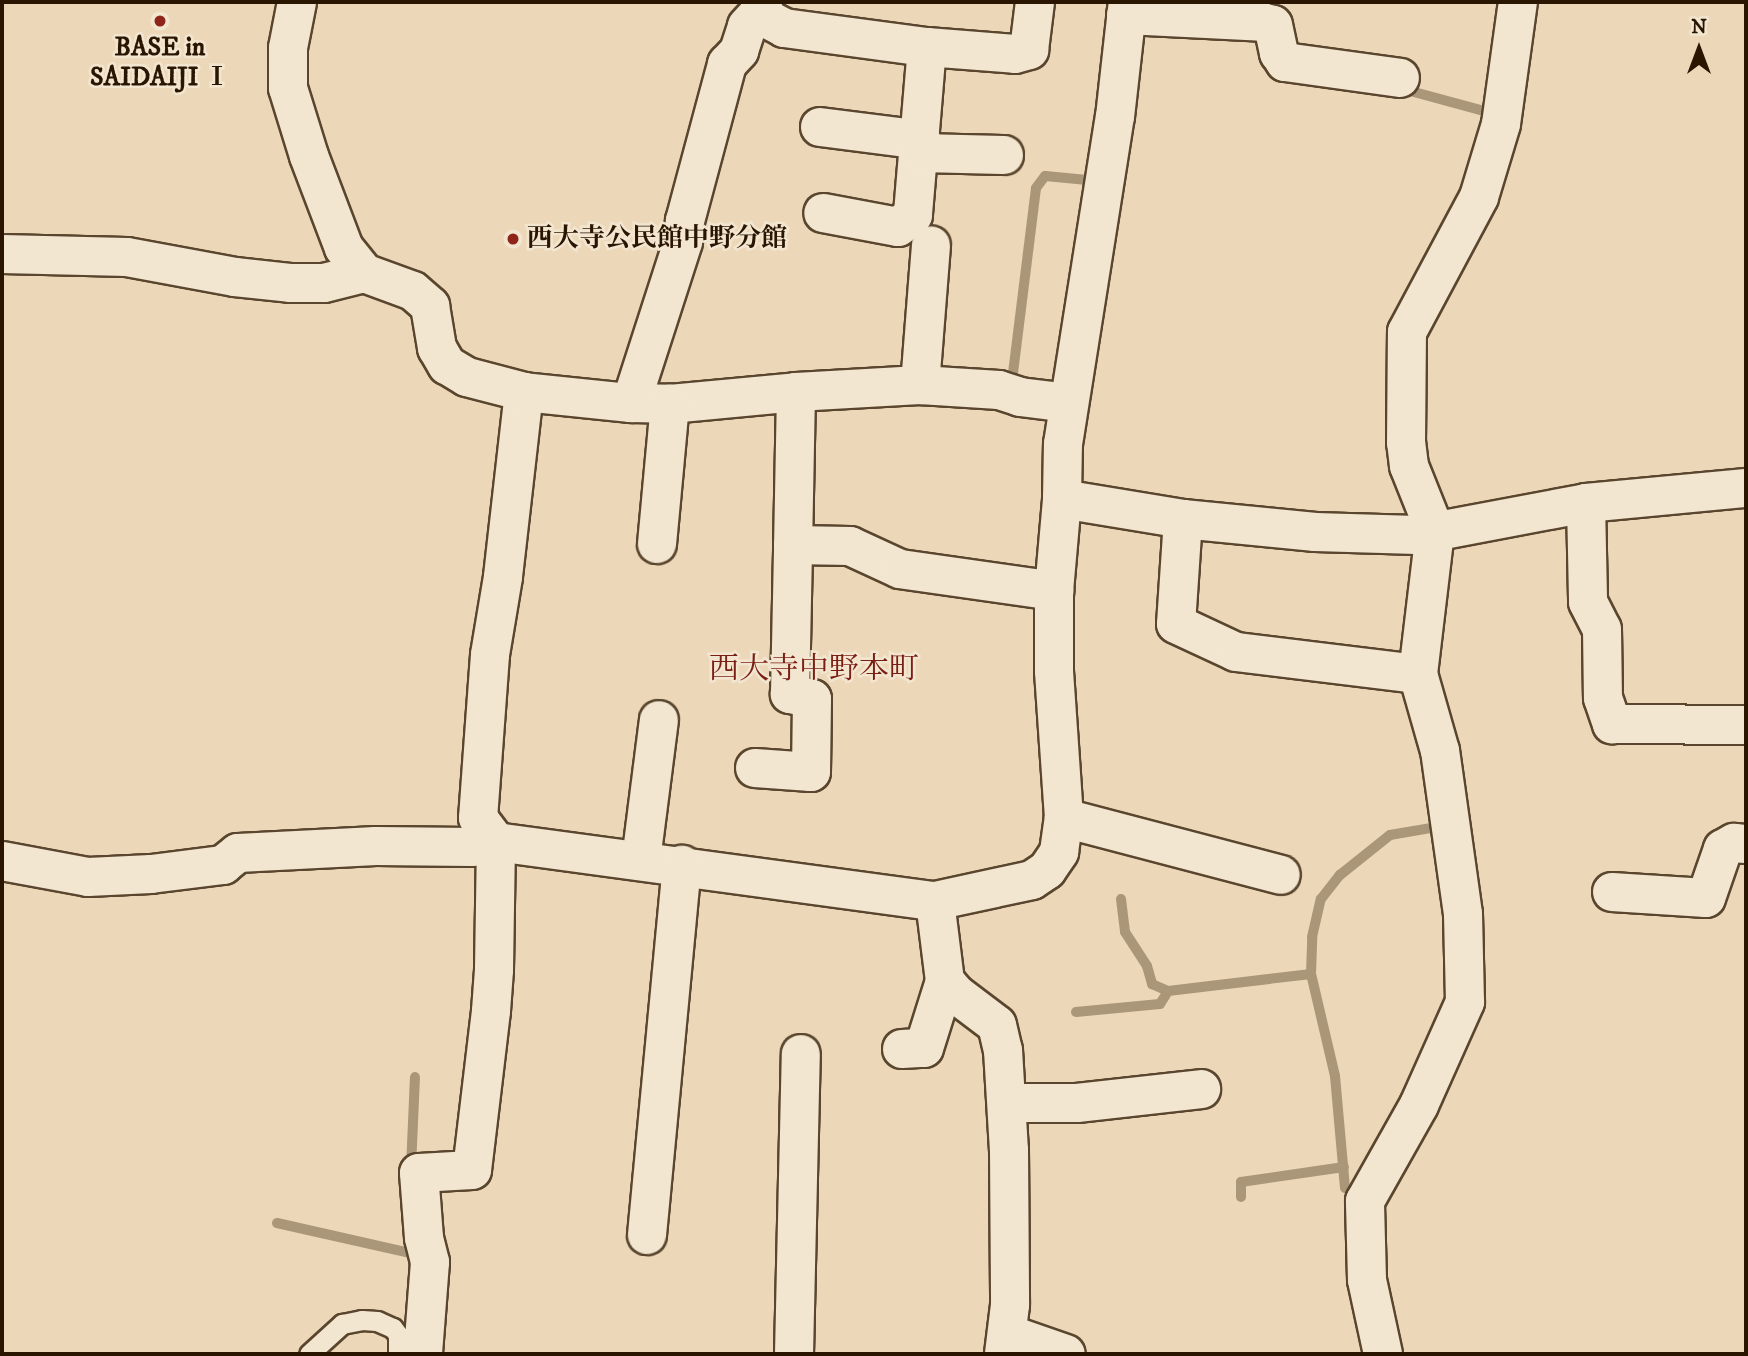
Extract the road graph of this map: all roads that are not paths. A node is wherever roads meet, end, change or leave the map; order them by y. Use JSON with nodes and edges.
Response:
{"nodes":[{"id":1,"x":297,"y":2,"type":"edge"},
{"id":2,"x":1035,"y":2,"type":"edge"},
{"id":3,"x":1518,"y":2,"type":"edge"},
{"id":4,"x":761,"y":8,"type":"edge"},
{"id":5,"x":1127,"y":8,"type":"edge"},
{"id":6,"x":927,"y":47,"type":"junction"},
{"id":7,"x":1400,"y":78,"type":"dead end"},
{"id":8,"x":820,"y":127,"type":"dead end"},
{"id":9,"x":921,"y":146,"type":"junction"},
{"id":10,"x":1004,"y":155,"type":"dead end"},
{"id":11,"x":823,"y":213,"type":"dead end"},
{"id":12,"x":931,"y":245,"type":"dead end"},
{"id":13,"x":2,"y":254,"type":"edge"},
{"id":14,"x":364,"y":273,"type":"junction"},
{"id":15,"x":920,"y":385,"type":"junction"},
{"id":16,"x":524,"y":391,"type":"junction"},
{"id":17,"x":796,"y":391,"type":"junction"},
{"id":18,"x":631,"y":403,"type":"junction"},
{"id":19,"x":1068,"y":403,"type":"junction"},
{"id":20,"x":670,"y":404,"type":"junction"},
{"id":21,"x":1746,"y":488,"type":"edge"},
{"id":22,"x":1062,"y":499,"type":"junction"},
{"id":23,"x":1586,"y":503,"type":"junction"},
{"id":24,"x":1184,"y":519,"type":"junction"},
{"id":25,"x":1435,"y":531,"type":"junction"},
{"id":26,"x":657,"y":544,"type":"dead end"},
{"id":27,"x":793,"y":545,"type":"junction"},
{"id":28,"x":1054,"y":590,"type":"junction"},
{"id":29,"x":1418,"y":674,"type":"junction"},
{"id":30,"x":659,"y":720,"type":"dead end"},
{"id":31,"x":1746,"y":724,"type":"edge"},
{"id":32,"x":755,"y":768,"type":"dead end"},
{"id":33,"x":1063,"y":818,"type":"junction"},
{"id":34,"x":496,"y":842,"type":"junction"},
{"id":35,"x":1746,"y":844,"type":"edge"},
{"id":36,"x":2,"y":860,"type":"edge"},
{"id":37,"x":641,"y":860,"type":"junction"},
{"id":38,"x":681,"y":865,"type":"junction"},
{"id":39,"x":1281,"y":875,"type":"dead end"},
{"id":40,"x":1612,"y":892,"type":"dead end"},
{"id":41,"x":935,"y":901,"type":"junction"},
{"id":42,"x":945,"y":981,"type":"junction"},
{"id":43,"x":925,"y":1048,"type":"dead end"},
{"id":44,"x":802,"y":1054,"type":"dead end"},
{"id":45,"x":1201,"y":1088,"type":"dead end"},
{"id":46,"x":1007,"y":1102,"type":"junction"},
{"id":47,"x":647,"y":1235,"type":"dead end"},
{"id":48,"x":1006,"y":1344,"type":"edge"},
{"id":49,"x":309,"y":1354,"type":"edge"},
{"id":50,"x":398,"y":1354,"type":"edge"},
{"id":51,"x":423,"y":1354,"type":"edge"},
{"id":52,"x":794,"y":1354,"type":"edge"},
{"id":53,"x":1066,"y":1354,"type":"edge"},
{"id":54,"x":1383,"y":1354,"type":"edge"}],
"edges":[{"from":1,"to":14,"type":"street"},
{"from":2,"to":6,"type":"street"},
{"from":3,"to":25,"type":"street"},
{"from":4,"to":6,"type":"street"},
{"from":4,"to":18,"type":"street"},
{"from":5,"to":7,"type":"street"},
{"from":5,"to":19,"type":"street"},
{"from":6,"to":9,"type":"street"},
{"from":8,"to":9,"type":"street"},
{"from":9,"to":10,"type":"street"},
{"from":9,"to":11,"type":"street"},
{"from":12,"to":15,"type":"street"},
{"from":13,"to":14,"type":"street"},
{"from":14,"to":16,"type":"street"},
{"from":15,"to":17,"type":"street"},
{"from":15,"to":19,"type":"street"},
{"from":16,"to":18,"type":"street"},
{"from":16,"to":34,"type":"street"},
{"from":17,"to":20,"type":"street"},
{"from":17,"to":27,"type":"street"},
{"from":18,"to":20,"type":"street"},
{"from":19,"to":22,"type":"street"},
{"from":20,"to":26,"type":"street"},
{"from":21,"to":23,"type":"street"},
{"from":22,"to":24,"type":"street"},
{"from":22,"to":28,"type":"street"},
{"from":23,"to":25,"type":"street"},
{"from":23,"to":31,"type":"street"},
{"from":24,"to":25,"type":"street"},
{"from":24,"to":29,"type":"street"},
{"from":25,"to":29,"type":"street"},
{"from":27,"to":28,"type":"street"},
{"from":27,"to":32,"type":"street"},
{"from":28,"to":33,"type":"street"},
{"from":29,"to":54,"type":"street"},
{"from":30,"to":37,"type":"street"},
{"from":33,"to":39,"type":"street"},
{"from":33,"to":41,"type":"street"},
{"from":34,"to":36,"type":"street"},
{"from":34,"to":37,"type":"street"},
{"from":34,"to":51,"type":"street"},
{"from":35,"to":40,"type":"street"},
{"from":37,"to":38,"type":"street"},
{"from":38,"to":41,"type":"street"},
{"from":38,"to":47,"type":"street"},
{"from":41,"to":42,"type":"street"},
{"from":42,"to":43,"type":"street"},
{"from":42,"to":46,"type":"street"},
{"from":44,"to":52,"type":"street"},
{"from":45,"to":46,"type":"street"},
{"from":46,"to":48,"type":"street"},
{"from":48,"to":53,"type":"street"},
{"from":49,"to":50,"type":"lane"}]}
